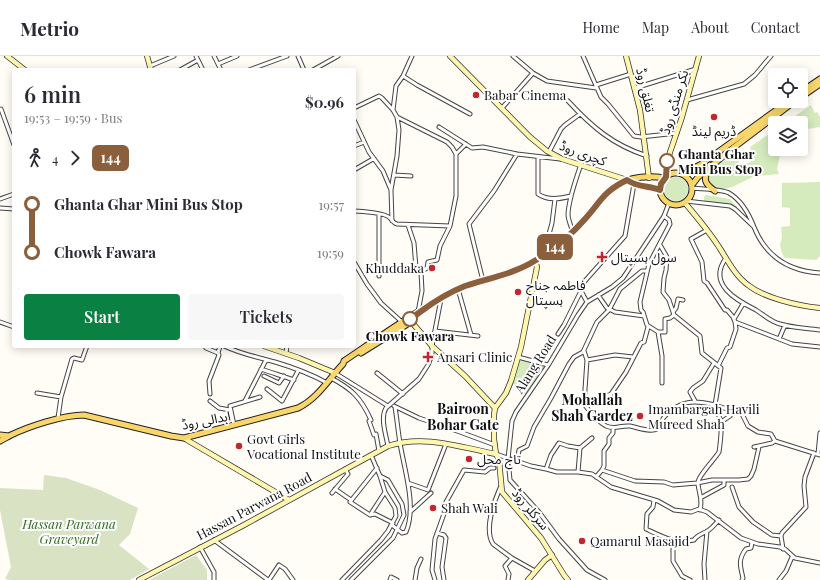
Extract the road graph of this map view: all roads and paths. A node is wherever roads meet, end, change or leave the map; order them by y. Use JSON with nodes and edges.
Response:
{"nodes":[{"id":1,"x":7,"y":56,"type":"edge"},
{"id":2,"x":147,"y":56,"type":"edge"},
{"id":3,"x":174,"y":56,"type":"edge"},
{"id":4,"x":196,"y":56,"type":"edge"},
{"id":5,"x":214,"y":56,"type":"edge"},
{"id":6,"x":237,"y":56,"type":"edge"},
{"id":7,"x":287,"y":56,"type":"edge"},
{"id":8,"x":298,"y":56,"type":"edge"},
{"id":9,"x":338,"y":56,"type":"edge"},
{"id":10,"x":412,"y":56,"type":"edge"},
{"id":11,"x":450,"y":56,"type":"edge"},
{"id":12,"x":513,"y":56,"type":"edge"},
{"id":13,"x":583,"y":56,"type":"edge"},
{"id":14,"x":626,"y":56,"type":"edge"},
{"id":15,"x":699,"y":56,"type":"edge"},
{"id":16,"x":771,"y":56,"type":"edge"},
{"id":17,"x":198,"y":60,"type":"junction"},
{"id":18,"x":218,"y":64,"type":"junction"},
{"id":19,"x":22,"y":68,"type":"edge"},
{"id":20,"x":150,"y":68,"type":"edge"},
{"id":21,"x":184,"y":68,"type":"edge"},
{"id":22,"x":202,"y":68,"type":"edge"},
{"id":23,"x":220,"y":68,"type":"edge"},
{"id":24,"x":254,"y":68,"type":"edge"},
{"id":25,"x":303,"y":68,"type":"edge"},
{"id":26,"x":320,"y":68,"type":"edge"},
{"id":27,"x":696,"y":69,"type":"junction"},
{"id":28,"x":533,"y":73,"type":"junction"},
{"id":29,"x":631,"y":74,"type":"junction"},
{"id":30,"x":403,"y":76,"type":"junction"},
{"id":31,"x":820,"y":79,"type":"edge"},
{"id":32,"x":820,"y":84,"type":"edge"},
{"id":33,"x":596,"y":86,"type":"junction"},
{"id":34,"x":808,"y":87,"type":"edge"},
{"id":35,"x":635,"y":88,"type":"junction"},
{"id":36,"x":808,"y":92,"type":"edge"},
{"id":37,"x":687,"y":100,"type":"junction"},
{"id":38,"x":568,"y":101,"type":"dead end"},
{"id":39,"x":356,"y":107,"type":"edge"},
{"id":40,"x":502,"y":108,"type":"junction"},
{"id":41,"x":779,"y":108,"type":"edge"},
{"id":42,"x":786,"y":108,"type":"edge"},
{"id":43,"x":0,"y":109,"type":"edge"},
{"id":44,"x":393,"y":110,"type":"junction"},
{"id":45,"x":470,"y":114,"type":"dead end"},
{"id":46,"x":580,"y":114,"type":"junction"},
{"id":47,"x":396,"y":117,"type":"junction"},
{"id":48,"x":356,"y":124,"type":"edge"},
{"id":49,"x":439,"y":127,"type":"dead end"},
{"id":50,"x":677,"y":133,"type":"junction"},
{"id":51,"x":644,"y":137,"type":"junction"},
{"id":52,"x":12,"y":140,"type":"edge"},
{"id":53,"x":364,"y":142,"type":"junction"},
{"id":54,"x":466,"y":144,"type":"junction"},
{"id":55,"x":356,"y":145,"type":"edge"},
{"id":56,"x":549,"y":152,"type":"junction"},
{"id":57,"x":456,"y":154,"type":"junction"},
{"id":58,"x":517,"y":154,"type":"junction"},
{"id":59,"x":647,"y":156,"type":"junction"},
{"id":60,"x":538,"y":157,"type":"junction"},
{"id":61,"x":374,"y":159,"type":"junction"},
{"id":62,"x":562,"y":159,"type":"junction"},
{"id":63,"x":581,"y":164,"type":"junction"},
{"id":64,"x":708,"y":168,"type":"junction"},
{"id":65,"x":356,"y":169,"type":"edge"},
{"id":66,"x":682,"y":174,"type":"junction"},
{"id":67,"x":394,"y":175,"type":"junction"},
{"id":68,"x":411,"y":176,"type":"dead end"},
{"id":69,"x":649,"y":178,"type":"junction"},
{"id":70,"x":665,"y":178,"type":"junction"},
{"id":71,"x":627,"y":180,"type":"junction"},
{"id":72,"x":634,"y":184,"type":"junction"},
{"id":73,"x":692,"y":186,"type":"junction"},
{"id":74,"x":391,"y":190,"type":"junction"},
{"id":75,"x":660,"y":190,"type":"junction"},
{"id":76,"x":715,"y":190,"type":"junction"},
{"id":77,"x":12,"y":195,"type":"edge"},
{"id":78,"x":571,"y":196,"type":"junction"},
{"id":79,"x":0,"y":199,"type":"edge"},
{"id":80,"x":555,"y":199,"type":"junction"},
{"id":81,"x":686,"y":202,"type":"junction"},
{"id":82,"x":669,"y":203,"type":"junction"},
{"id":83,"x":0,"y":208,"type":"edge"},
{"id":84,"x":12,"y":209,"type":"edge"},
{"id":85,"x":356,"y":211,"type":"edge"},
{"id":86,"x":379,"y":215,"type":"junction"},
{"id":87,"x":664,"y":216,"type":"junction"},
{"id":88,"x":392,"y":221,"type":"junction"},
{"id":89,"x":408,"y":225,"type":"junction"},
{"id":90,"x":450,"y":226,"type":"junction"},
{"id":91,"x":754,"y":228,"type":"junction"},
{"id":92,"x":707,"y":230,"type":"junction"},
{"id":93,"x":573,"y":232,"type":"junction"},
{"id":94,"x":660,"y":245,"type":"junction"},
{"id":95,"x":550,"y":251,"type":"junction"},
{"id":96,"x":726,"y":258,"type":"junction"},
{"id":97,"x":535,"y":261,"type":"junction"},
{"id":98,"x":356,"y":265,"type":"edge"},
{"id":99,"x":647,"y":271,"type":"junction"},
{"id":100,"x":421,"y":272,"type":"junction"},
{"id":101,"x":820,"y":273,"type":"edge"},
{"id":102,"x":379,"y":276,"type":"dead end"},
{"id":103,"x":483,"y":281,"type":"junction"},
{"id":104,"x":458,"y":289,"type":"junction"},
{"id":105,"x":581,"y":291,"type":"junction"},
{"id":106,"x":598,"y":295,"type":"junction"},
{"id":107,"x":441,"y":299,"type":"junction"},
{"id":108,"x":683,"y":300,"type":"dead end"},
{"id":109,"x":587,"y":302,"type":"junction"},
{"id":110,"x":743,"y":304,"type":"junction"},
{"id":111,"x":820,"y":308,"type":"edge"},
{"id":112,"x":608,"y":310,"type":"junction"},
{"id":113,"x":418,"y":313,"type":"junction"},
{"id":114,"x":673,"y":314,"type":"junction"},
{"id":115,"x":644,"y":316,"type":"junction"},
{"id":116,"x":410,"y":319,"type":"junction"},
{"id":117,"x":735,"y":321,"type":"junction"},
{"id":118,"x":0,"y":322,"type":"edge"},
{"id":119,"x":404,"y":323,"type":"junction"},
{"id":120,"x":785,"y":325,"type":"junction"},
{"id":121,"x":648,"y":326,"type":"junction"},
{"id":122,"x":12,"y":327,"type":"edge"},
{"id":123,"x":820,"y":330,"type":"edge"},
{"id":124,"x":435,"y":331,"type":"junction"},
{"id":125,"x":658,"y":332,"type":"junction"},
{"id":126,"x":558,"y":334,"type":"dead end"},
{"id":127,"x":471,"y":335,"type":"junction"},
{"id":128,"x":478,"y":336,"type":"dead end"},
{"id":129,"x":779,"y":339,"type":"junction"},
{"id":130,"x":432,"y":346,"type":"junction"},
{"id":131,"x":820,"y":347,"type":"edge"},
{"id":132,"x":86,"y":348,"type":"edge"},
{"id":133,"x":206,"y":348,"type":"dead end"},
{"id":134,"x":219,"y":348,"type":"edge"},
{"id":135,"x":229,"y":348,"type":"edge"},
{"id":136,"x":270,"y":348,"type":"edge"},
{"id":137,"x":287,"y":348,"type":"edge"},
{"id":138,"x":584,"y":351,"type":"junction"},
{"id":139,"x":218,"y":352,"type":"junction"},
{"id":140,"x":286,"y":353,"type":"junction"},
{"id":141,"x":518,"y":357,"type":"junction"},
{"id":142,"x":633,"y":357,"type":"junction"},
{"id":143,"x":266,"y":360,"type":"junction"},
{"id":144,"x":587,"y":360,"type":"junction"},
{"id":145,"x":714,"y":363,"type":"junction"},
{"id":146,"x":548,"y":365,"type":"junction"},
{"id":147,"x":718,"y":366,"type":"junction"},
{"id":148,"x":261,"y":369,"type":"junction"},
{"id":149,"x":298,"y":371,"type":"junction"},
{"id":150,"x":377,"y":373,"type":"dead end"},
{"id":151,"x":333,"y":375,"type":"junction"},
{"id":152,"x":264,"y":376,"type":"dead end"},
{"id":153,"x":284,"y":376,"type":"junction"},
{"id":154,"x":294,"y":380,"type":"junction"},
{"id":155,"x":327,"y":383,"type":"junction"},
{"id":156,"x":662,"y":383,"type":"dead end"},
{"id":157,"x":267,"y":389,"type":"dead end"},
{"id":158,"x":38,"y":393,"type":"dead end"},
{"id":159,"x":210,"y":394,"type":"dead end"},
{"id":160,"x":403,"y":394,"type":"junction"},
{"id":161,"x":62,"y":397,"type":"junction"},
{"id":162,"x":260,"y":397,"type":"dead end"},
{"id":163,"x":210,"y":401,"type":"dead end"},
{"id":164,"x":245,"y":401,"type":"junction"},
{"id":165,"x":695,"y":401,"type":"junction"},
{"id":166,"x":584,"y":404,"type":"junction"},
{"id":167,"x":389,"y":406,"type":"junction"},
{"id":168,"x":396,"y":406,"type":"junction"},
{"id":169,"x":716,"y":406,"type":"junction"},
{"id":170,"x":495,"y":408,"type":"junction"},
{"id":171,"x":230,"y":410,"type":"junction"},
{"id":172,"x":732,"y":411,"type":"junction"},
{"id":173,"x":58,"y":418,"type":"junction"},
{"id":174,"x":721,"y":422,"type":"junction"},
{"id":175,"x":234,"y":426,"type":"junction"},
{"id":176,"x":613,"y":428,"type":"junction"},
{"id":177,"x":820,"y":433,"type":"edge"},
{"id":178,"x":0,"y":435,"type":"edge"},
{"id":179,"x":10,"y":436,"type":"junction"},
{"id":180,"x":184,"y":438,"type":"junction"},
{"id":181,"x":592,"y":438,"type":"dead end"},
{"id":182,"x":0,"y":441,"type":"edge"},
{"id":183,"x":775,"y":441,"type":"junction"},
{"id":184,"x":399,"y":442,"type":"junction"},
{"id":185,"x":0,"y":444,"type":"edge"},
{"id":186,"x":446,"y":444,"type":"junction"},
{"id":187,"x":495,"y":445,"type":"junction"},
{"id":188,"x":388,"y":446,"type":"junction"},
{"id":189,"x":754,"y":447,"type":"dead end"},
{"id":190,"x":759,"y":447,"type":"junction"},
{"id":191,"x":580,"y":448,"type":"junction"},
{"id":192,"x":379,"y":451,"type":"junction"},
{"id":193,"x":814,"y":453,"type":"junction"},
{"id":194,"x":496,"y":454,"type":"junction"},
{"id":195,"x":371,"y":455,"type":"junction"},
{"id":196,"x":819,"y":455,"type":"edge"},
{"id":197,"x":508,"y":459,"type":"junction"},
{"id":198,"x":517,"y":462,"type":"junction"},
{"id":199,"x":376,"y":468,"type":"junction"},
{"id":200,"x":494,"y":468,"type":"dead end"},
{"id":201,"x":546,"y":468,"type":"junction"},
{"id":202,"x":345,"y":469,"type":"junction"},
{"id":203,"x":602,"y":470,"type":"junction"},
{"id":204,"x":578,"y":472,"type":"junction"},
{"id":205,"x":380,"y":476,"type":"junction"},
{"id":206,"x":596,"y":478,"type":"junction"},
{"id":207,"x":724,"y":481,"type":"junction"},
{"id":208,"x":408,"y":483,"type":"junction"},
{"id":209,"x":697,"y":483,"type":"junction"},
{"id":210,"x":732,"y":487,"type":"dead end"},
{"id":211,"x":500,"y":488,"type":"junction"},
{"id":212,"x":335,"y":489,"type":"junction"},
{"id":213,"x":385,"y":492,"type":"junction"},
{"id":214,"x":332,"y":493,"type":"dead end"},
{"id":215,"x":431,"y":493,"type":"dead end"},
{"id":216,"x":702,"y":497,"type":"junction"},
{"id":217,"x":289,"y":500,"type":"junction"},
{"id":218,"x":351,"y":500,"type":"junction"},
{"id":219,"x":654,"y":500,"type":"junction"},
{"id":220,"x":700,"y":510,"type":"junction"},
{"id":221,"x":410,"y":512,"type":"junction"},
{"id":222,"x":370,"y":515,"type":"junction"},
{"id":223,"x":718,"y":520,"type":"junction"},
{"id":224,"x":392,"y":524,"type":"junction"},
{"id":225,"x":397,"y":529,"type":"junction"},
{"id":226,"x":707,"y":531,"type":"junction"},
{"id":227,"x":437,"y":533,"type":"junction"},
{"id":228,"x":781,"y":536,"type":"junction"},
{"id":229,"x":214,"y":540,"type":"junction"},
{"id":230,"x":673,"y":540,"type":"junction"},
{"id":231,"x":752,"y":542,"type":"junction"},
{"id":232,"x":200,"y":547,"type":"junction"},
{"id":233,"x":784,"y":549,"type":"junction"},
{"id":234,"x":552,"y":555,"type":"junction"},
{"id":235,"x":792,"y":557,"type":"junction"},
{"id":236,"x":512,"y":558,"type":"junction"},
{"id":237,"x":421,"y":559,"type":"dead end"},
{"id":238,"x":820,"y":563,"type":"edge"},
{"id":239,"x":433,"y":564,"type":"junction"},
{"id":240,"x":442,"y":564,"type":"junction"},
{"id":241,"x":535,"y":571,"type":"junction"},
{"id":242,"x":139,"y":580,"type":"edge"},
{"id":243,"x":214,"y":580,"type":"edge"},
{"id":244,"x":268,"y":580,"type":"edge"},
{"id":245,"x":293,"y":580,"type":"edge"},
{"id":246,"x":342,"y":580,"type":"edge"},
{"id":247,"x":351,"y":580,"type":"edge"},
{"id":248,"x":390,"y":580,"type":"edge"},
{"id":249,"x":397,"y":580,"type":"edge"},
{"id":250,"x":415,"y":580,"type":"edge"},
{"id":251,"x":435,"y":580,"type":"edge"},
{"id":252,"x":444,"y":580,"type":"edge"},
{"id":253,"x":508,"y":580,"type":"edge"},
{"id":254,"x":528,"y":580,"type":"edge"},
{"id":255,"x":568,"y":580,"type":"edge"},
{"id":256,"x":605,"y":580,"type":"edge"},
{"id":257,"x":690,"y":580,"type":"edge"},
{"id":258,"x":705,"y":580,"type":"edge"},
{"id":259,"x":742,"y":580,"type":"edge"},
{"id":260,"x":779,"y":580,"type":"edge"}],
"edges":[{"from":1,"to":19,"type":"main road"},
{"from":2,"to":20,"type":"main road"},
{"from":3,"to":20,"type":"street"},
{"from":4,"to":17,"type":"street"},
{"from":5,"to":18,"type":"street"},
{"from":6,"to":18,"type":"street"},
{"from":7,"to":24,"type":"street"},
{"from":8,"to":25,"type":"street"},
{"from":9,"to":26,"type":"street"},
{"from":10,"to":30,"type":"street"},
{"from":11,"to":40,"type":"main road","name":"کچری روڈ"},
{"from":12,"to":28,"type":"street"},
{"from":13,"to":33,"type":"street"},
{"from":14,"to":29,"type":"main road","name":"تغلق روڈ"},
{"from":15,"to":27,"type":"main road","name":"بکر منڈی روڈ"},
{"from":16,"to":37,"type":"street"},
{"from":17,"to":21,"type":"street"},
{"from":17,"to":22,"type":"street"},
{"from":18,"to":23,"type":"street"},
{"from":27,"to":35,"type":"street"},
{"from":27,"to":37,"type":"main road","name":"بکر منڈی روڈ"},
{"from":28,"to":33,"type":"street"},
{"from":28,"to":40,"type":"street"},
{"from":29,"to":33,"type":"street"},
{"from":29,"to":35,"type":"main road","name":"تغلق روڈ"},
{"from":30,"to":44,"type":"street"},
{"from":30,"to":45,"type":"street"},
{"from":31,"to":34,"type":"main road"},
{"from":32,"to":36,"type":"main road"},
{"from":33,"to":51,"type":"street"},
{"from":35,"to":51,"type":"main road","name":"تغلق روڈ"},
{"from":37,"to":50,"type":"main road","name":"بکر منڈی روڈ"},
{"from":38,"to":46,"type":"street"},
{"from":39,"to":44,"type":"street"},
{"from":40,"to":56,"type":"main road","name":"کچری روڈ"},
{"from":41,"to":66,"type":"main road"},
{"from":42,"to":64,"type":"main road"},
{"from":43,"to":52,"type":"street"},
{"from":44,"to":47,"type":"street"},
{"from":46,"to":56,"type":"street"},
{"from":46,"to":59,"type":"street"},
{"from":47,"to":57,"type":"street"},
{"from":47,"to":67,"type":"street"},
{"from":48,"to":53,"type":"street"},
{"from":49,"to":54,"type":"street"},
{"from":50,"to":51,"type":"street"},
{"from":50,"to":70,"type":"main road","name":"بکر منڈی روڈ"},
{"from":51,"to":59,"type":"main road","name":"تغلق روڈ"},
{"from":53,"to":55,"type":"street"},
{"from":53,"to":61,"type":"street"},
{"from":54,"to":57,"type":"street"},
{"from":54,"to":58,"type":"street"},
{"from":56,"to":62,"type":"main road","name":"کچری روڈ"},
{"from":57,"to":90,"type":"street"},
{"from":58,"to":60,"type":"street"},
{"from":58,"to":103,"type":"street"},
{"from":59,"to":69,"type":"main road","name":"تغلق روڈ"},
{"from":60,"to":62,"type":"street"},
{"from":60,"to":80,"type":"street"},
{"from":61,"to":65,"type":"street"},
{"from":61,"to":74,"type":"street"},
{"from":62,"to":63,"type":"main road","name":"کچری روڈ"},
{"from":63,"to":71,"type":"main road","name":"کچری روڈ"},
{"from":63,"to":78,"type":"street"},
{"from":64,"to":73,"type":"main road"},
{"from":64,"to":76,"type":"main road"},
{"from":66,"to":70,"type":"main road"},
{"from":66,"to":73,"type":"main road"},
{"from":67,"to":68,"type":"street"},
{"from":67,"to":74,"type":"street"},
{"from":69,"to":70,"type":"main road"},
{"from":69,"to":71,"type":"main road"},
{"from":70,"to":75,"type":"main road"},
{"from":71,"to":72,"type":"main road"},
{"from":71,"to":93,"type":"main road","name":"ابدالی روڈ"},
{"from":72,"to":75,"type":"main road"},
{"from":72,"to":105,"type":"street"},
{"from":73,"to":76,"type":"street"},
{"from":73,"to":81,"type":"main road"},
{"from":74,"to":88,"type":"street"},
{"from":75,"to":82,"type":"main road"},
{"from":76,"to":91,"type":"street"},
{"from":77,"to":79,"type":"street"},
{"from":78,"to":80,"type":"street"},
{"from":78,"to":93,"type":"street"},
{"from":80,"to":95,"type":"street"},
{"from":81,"to":82,"type":"main road"},
{"from":81,"to":91,"type":"street"},
{"from":81,"to":92,"type":"main road"},
{"from":82,"to":87,"type":"street","name":"Alang Road"},
{"from":83,"to":84,"type":"street"},
{"from":85,"to":86,"type":"street"},
{"from":86,"to":88,"type":"street"},
{"from":86,"to":102,"type":"street"},
{"from":87,"to":94,"type":"street"},
{"from":87,"to":106,"type":"street","name":"Alang Road"},
{"from":88,"to":89,"type":"street"},
{"from":89,"to":90,"type":"street"},
{"from":89,"to":100,"type":"street"},
{"from":90,"to":100,"type":"street"},
{"from":91,"to":101,"type":"street"},
{"from":92,"to":96,"type":"main road"},
{"from":92,"to":117,"type":"street"},
{"from":93,"to":95,"type":"main road","name":"ابدالی روڈ"},
{"from":94,"to":99,"type":"street"},
{"from":94,"to":114,"type":"street"},
{"from":95,"to":97,"type":"main road","name":"ابدالی روڈ"},
{"from":96,"to":110,"type":"street"},
{"from":96,"to":111,"type":"main road"},
{"from":97,"to":103,"type":"main road","name":"ابدالی روڈ"},
{"from":97,"to":141,"type":"main road"},
{"from":98,"to":119,"type":"street"},
{"from":99,"to":112,"type":"street"},
{"from":99,"to":115,"type":"street"},
{"from":100,"to":113,"type":"street"},
{"from":103,"to":104,"type":"main road","name":"ابدالی روڈ"},
{"from":104,"to":107,"type":"main road","name":"ابدالی روڈ"},
{"from":104,"to":127,"type":"street"},
{"from":105,"to":109,"type":"street"},
{"from":105,"to":126,"type":"street"},
{"from":106,"to":109,"type":"street","name":"Alang Road"},
{"from":106,"to":112,"type":"street"},
{"from":107,"to":113,"type":"main road","name":"ابدالی روڈ"},
{"from":107,"to":124,"type":"street"},
{"from":108,"to":114,"type":"street"},
{"from":109,"to":146,"type":"street","name":"Alang Road"},
{"from":110,"to":117,"type":"street"},
{"from":110,"to":120,"type":"street"},
{"from":112,"to":115,"type":"street"},
{"from":112,"to":138,"type":"street"},
{"from":113,"to":116,"type":"main road","name":"ابدالی روڈ"},
{"from":114,"to":125,"type":"street"},
{"from":114,"to":145,"type":"street"},
{"from":115,"to":121,"type":"street"},
{"from":116,"to":119,"type":"main road","name":"ابدالی روڈ"},
{"from":116,"to":130,"type":"main road"},
{"from":117,"to":129,"type":"street"},
{"from":117,"to":147,"type":"street"},
{"from":118,"to":122,"type":"street"},
{"from":119,"to":151,"type":"main road","name":"ابدالی روڈ"},
{"from":120,"to":123,"type":"street"},
{"from":120,"to":129,"type":"street"},
{"from":121,"to":125,"type":"street"},
{"from":121,"to":142,"type":"street"},
{"from":124,"to":127,"type":"street"},
{"from":124,"to":130,"type":"street"},
{"from":125,"to":156,"type":"street"},
{"from":127,"to":128,"type":"street"},
{"from":129,"to":131,"type":"street"},
{"from":130,"to":160,"type":"street"},
{"from":130,"to":170,"type":"main road"},
{"from":132,"to":161,"type":"street"},
{"from":133,"to":139,"type":"street"},
{"from":134,"to":139,"type":"street"},
{"from":135,"to":143,"type":"street"},
{"from":136,"to":140,"type":"main road"},
{"from":137,"to":140,"type":"street"},
{"from":138,"to":144,"type":"street"},
{"from":138,"to":198,"type":"street"},
{"from":139,"to":159,"type":"street"},
{"from":140,"to":151,"type":"main road"},
{"from":141,"to":146,"type":"street"},
{"from":141,"to":170,"type":"main road"},
{"from":142,"to":144,"type":"street"},
{"from":142,"to":166,"type":"street"},
{"from":143,"to":148,"type":"street"},
{"from":143,"to":149,"type":"street"},
{"from":144,"to":166,"type":"street"},
{"from":145,"to":147,"type":"street"},
{"from":145,"to":165,"type":"street"},
{"from":146,"to":197,"type":"street","name":"Alang Road"},
{"from":147,"to":169,"type":"street"},
{"from":148,"to":153,"type":"street"},
{"from":148,"to":164,"type":"street"},
{"from":149,"to":154,"type":"street"},
{"from":149,"to":155,"type":"street"},
{"from":150,"to":160,"type":"street"},
{"from":151,"to":155,"type":"main road","name":"ابدالی روڈ"},
{"from":151,"to":167,"type":"street"},
{"from":151,"to":192,"type":"street"},
{"from":152,"to":153,"type":"street"},
{"from":153,"to":154,"type":"street"},
{"from":154,"to":157,"type":"street"},
{"from":155,"to":175,"type":"main road","name":"ابدالی روڈ"},
{"from":158,"to":161,"type":"street"},
{"from":160,"to":167,"type":"street"},
{"from":161,"to":173,"type":"street"},
{"from":162,"to":164,"type":"street"},
{"from":163,"to":171,"type":"street"},
{"from":164,"to":171,"type":"street"},
{"from":165,"to":169,"type":"street"},
{"from":165,"to":176,"type":"street"},
{"from":166,"to":176,"type":"street"},
{"from":167,"to":168,"type":"street"},
{"from":167,"to":188,"type":"street"},
{"from":168,"to":184,"type":"street"},
{"from":168,"to":187,"type":"street"},
{"from":169,"to":172,"type":"street"},
{"from":169,"to":174,"type":"street"},
{"from":170,"to":187,"type":"main road","name":"سرکلر روڈ"},
{"from":171,"to":175,"type":"street"},
{"from":172,"to":174,"type":"street"},
{"from":172,"to":183,"type":"street"},
{"from":173,"to":179,"type":"main road","name":"ابدالی روڈ"},
{"from":173,"to":180,"type":"main road","name":"ابدالی روڈ"},
{"from":174,"to":209,"type":"street"},
{"from":175,"to":180,"type":"main road","name":"ابدالی روڈ"},
{"from":176,"to":203,"type":"street"},
{"from":177,"to":196,"type":"street"},
{"from":178,"to":179,"type":"main road"},
{"from":179,"to":182,"type":"main road"},
{"from":179,"to":185,"type":"main road"},
{"from":180,"to":217,"type":"main road"},
{"from":181,"to":191,"type":"street"},
{"from":183,"to":190,"type":"street"},
{"from":183,"to":193,"type":"street"},
{"from":184,"to":186,"type":"main road","name":"Hassan Parwana Road"},
{"from":184,"to":188,"type":"main road","name":"Hassan Parwana Road"},
{"from":184,"to":208,"type":"street"},
{"from":186,"to":194,"type":"main road","name":"Hassan Parwana Road"},
{"from":186,"to":208,"type":"street"},
{"from":187,"to":194,"type":"main road","name":"سرکلر روڈ"},
{"from":188,"to":192,"type":"main road","name":"Hassan Parwana Road"},
{"from":189,"to":190,"type":"street"},
{"from":190,"to":207,"type":"street"},
{"from":191,"to":201,"type":"street"},
{"from":191,"to":204,"type":"street"},
{"from":192,"to":195,"type":"main road","name":"Hassan Parwana Road"},
{"from":193,"to":196,"type":"street"},
{"from":193,"to":228,"type":"street"},
{"from":194,"to":197,"type":"street"},
{"from":194,"to":211,"type":"main road","name":"سرکلر روڈ"},
{"from":195,"to":199,"type":"street"},
{"from":195,"to":202,"type":"main road","name":"Hassan Parwana Road"},
{"from":197,"to":198,"type":"street"},
{"from":197,"to":256,"type":"street","name":"Alang Road"},
{"from":198,"to":201,"type":"street"},
{"from":199,"to":205,"type":"street"},
{"from":199,"to":218,"type":"street"},
{"from":200,"to":227,"type":"street"},
{"from":201,"to":204,"type":"street"},
{"from":202,"to":212,"type":"street"},
{"from":202,"to":217,"type":"main road","name":"Hassan Parwana Road"},
{"from":203,"to":206,"type":"street"},
{"from":203,"to":209,"type":"street"},
{"from":204,"to":206,"type":"street"},
{"from":205,"to":213,"type":"street"},
{"from":205,"to":225,"type":"street"},
{"from":206,"to":219,"type":"street"},
{"from":207,"to":209,"type":"street"},
{"from":207,"to":216,"type":"street"},
{"from":208,"to":221,"type":"street"},
{"from":209,"to":216,"type":"street"},
{"from":210,"to":228,"type":"street"},
{"from":211,"to":234,"type":"main road","name":"سرکلر روڈ"},
{"from":211,"to":236,"type":"street"},
{"from":212,"to":214,"type":"street"},
{"from":212,"to":218,"type":"street"},
{"from":213,"to":222,"type":"street"},
{"from":213,"to":224,"type":"street"},
{"from":215,"to":221,"type":"street"},
{"from":216,"to":220,"type":"street"},
{"from":217,"to":229,"type":"main road","name":"Hassan Parwana Road"},
{"from":218,"to":222,"type":"street"},
{"from":219,"to":220,"type":"street"},
{"from":219,"to":230,"type":"street"},
{"from":220,"to":223,"type":"street"},
{"from":221,"to":225,"type":"street"},
{"from":222,"to":224,"type":"street"},
{"from":223,"to":226,"type":"street"},
{"from":223,"to":231,"type":"street"},
{"from":224,"to":225,"type":"street"},
{"from":224,"to":246,"type":"street"},
{"from":225,"to":247,"type":"street"},
{"from":226,"to":230,"type":"street"},
{"from":226,"to":258,"type":"street"},
{"from":227,"to":239,"type":"street"},
{"from":227,"to":240,"type":"street"},
{"from":228,"to":233,"type":"street"},
{"from":229,"to":232,"type":"main road","name":"Hassan Parwana Road"},
{"from":229,"to":244,"type":"street"},
{"from":230,"to":257,"type":"street"},
{"from":231,"to":233,"type":"street"},
{"from":231,"to":259,"type":"street"},
{"from":232,"to":242,"type":"main road","name":"Hassan Parwana Road"},
{"from":232,"to":243,"type":"street"},
{"from":233,"to":235,"type":"street"},
{"from":234,"to":241,"type":"main road"},
{"from":234,"to":255,"type":"main road","name":"سرکلر روڈ"},
{"from":235,"to":238,"type":"street"},
{"from":235,"to":260,"type":"street"},
{"from":236,"to":241,"type":"street"},
{"from":236,"to":253,"type":"street"},
{"from":237,"to":250,"type":"street"},
{"from":239,"to":240,"type":"street"},
{"from":239,"to":251,"type":"street"},
{"from":240,"to":252,"type":"street"},
{"from":241,"to":254,"type":"main road"},
{"from":244,"to":245,"type":"street"},
{"from":248,"to":249,"type":"street"}]}
